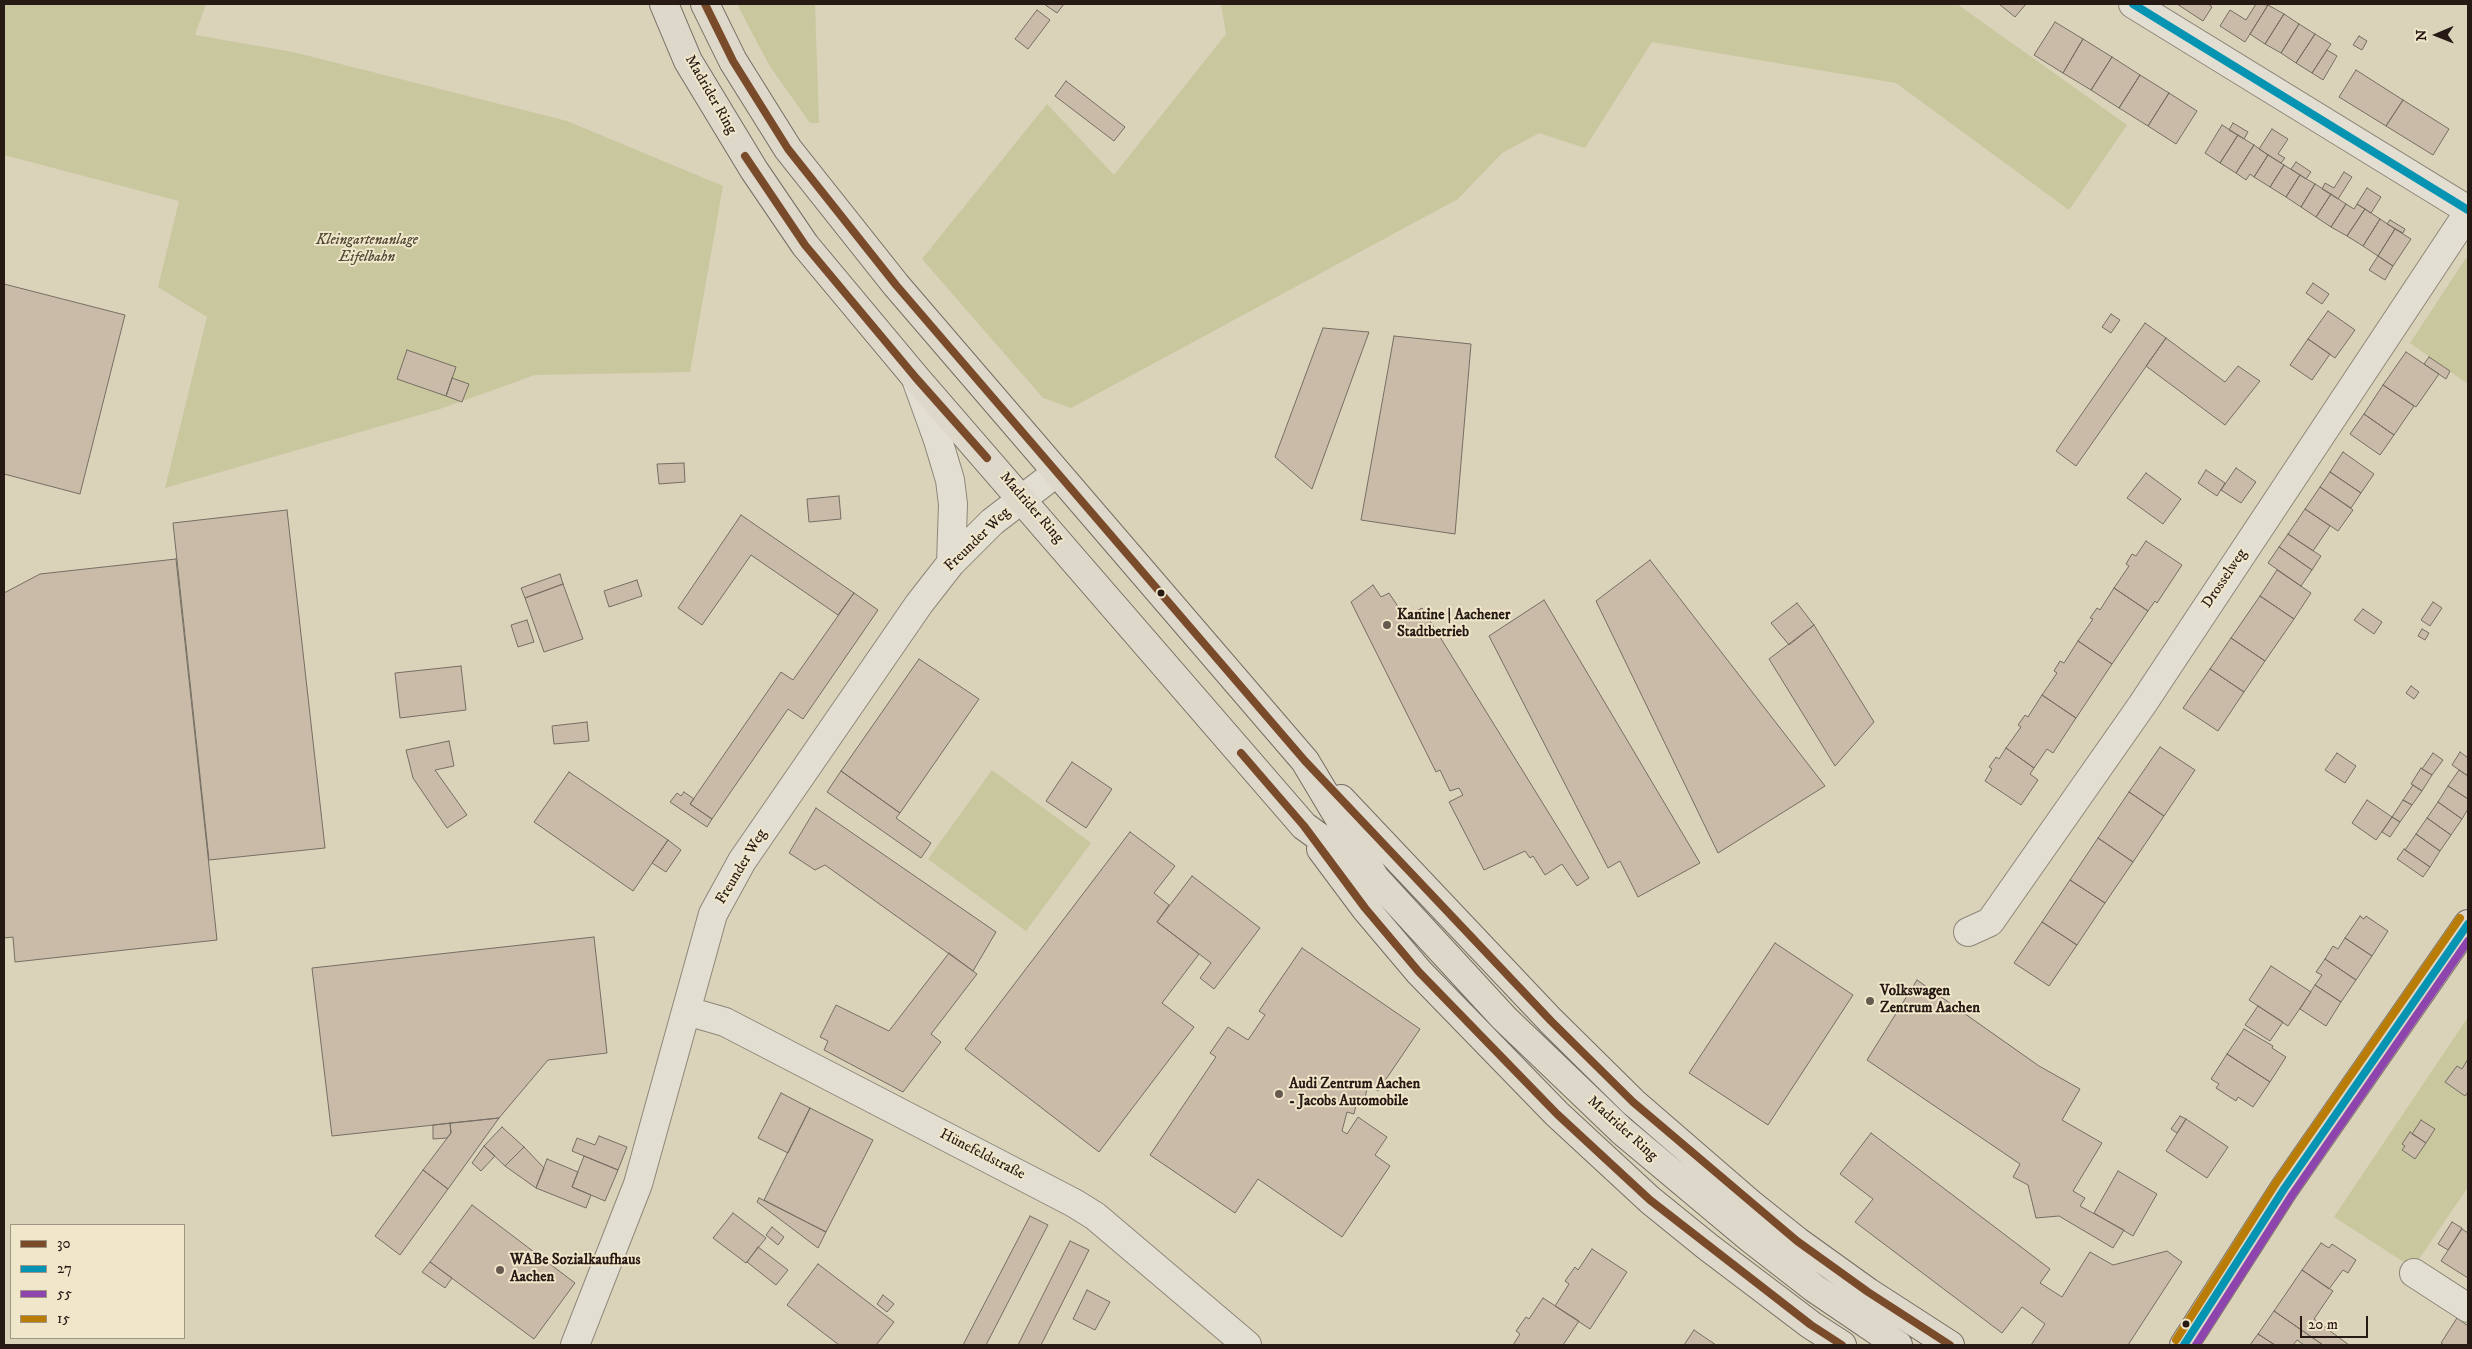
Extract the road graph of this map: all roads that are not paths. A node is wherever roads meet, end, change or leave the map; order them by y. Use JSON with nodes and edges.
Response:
{"nodes":[{"id":1,"x":664,"y":4,"type":"edge"},
{"id":2,"x":705,"y":4,"type":"edge"},
{"id":3,"x":2133,"y":4,"type":"edge"},
{"id":4,"x":2468,"y":211,"type":"edge"},
{"id":5,"x":916,"y":378,"type":"junction"},
{"id":6,"x":1056,"y":473,"type":"junction"},
{"id":7,"x":1022,"y":498,"type":"junction"},
{"id":8,"x":951,"y":563,"type":"junction"},
{"id":9,"x":1305,"y":762,"type":"junction"},
{"id":10,"x":1304,"y":826,"type":"junction"},
{"id":11,"x":1376,"y":878,"type":"junction"},
{"id":12,"x":2468,"y":924,"type":"edge"},
{"id":13,"x":1968,"y":932,"type":"dead end"},
{"id":14,"x":687,"y":1011,"type":"junction"},
{"id":15,"x":2414,"y":1273,"type":"dead end"},
{"id":16,"x":2468,"y":1308,"type":"edge"},
{"id":17,"x":575,"y":1345,"type":"edge"},
{"id":18,"x":1247,"y":1345,"type":"edge"},
{"id":19,"x":1842,"y":1345,"type":"edge"},
{"id":20,"x":1898,"y":1345,"type":"edge"},
{"id":21,"x":1950,"y":1345,"type":"edge"},
{"id":22,"x":2184,"y":1345,"type":"edge"}],
"edges":[{"from":1,"to":5,"type":"main road","name":"Madrider Ring"},
{"from":2,"to":6,"type":"main road","name":"Madrider Ring"},
{"from":3,"to":4,"type":"street"},
{"from":4,"to":13,"type":"street","name":"Drosselweg"},
{"from":5,"to":7,"type":"main road","name":"Madrider Ring"},
{"from":5,"to":8,"type":"street"},
{"from":6,"to":7,"type":"street","name":"Freunder Weg"},
{"from":6,"to":9,"type":"main road","name":"Madrider Ring"},
{"from":7,"to":8,"type":"street","name":"Freunder Weg"},
{"from":7,"to":10,"type":"main road","name":"Madrider Ring"},
{"from":8,"to":14,"type":"street","name":"Freunder Weg"},
{"from":9,"to":11,"type":"main road","name":"Madrider Ring"},
{"from":9,"to":21,"type":"main road"},
{"from":10,"to":11,"type":"main road","name":"Madrider Ring"},
{"from":10,"to":19,"type":"main road"},
{"from":11,"to":20,"type":"main road","name":"Madrider Ring"},
{"from":12,"to":22,"type":"main road"},
{"from":14,"to":17,"type":"street","name":"Freunder Weg"},
{"from":14,"to":18,"type":"street","name":"Hünefeldstraße"},
{"from":15,"to":16,"type":"street"}]}
